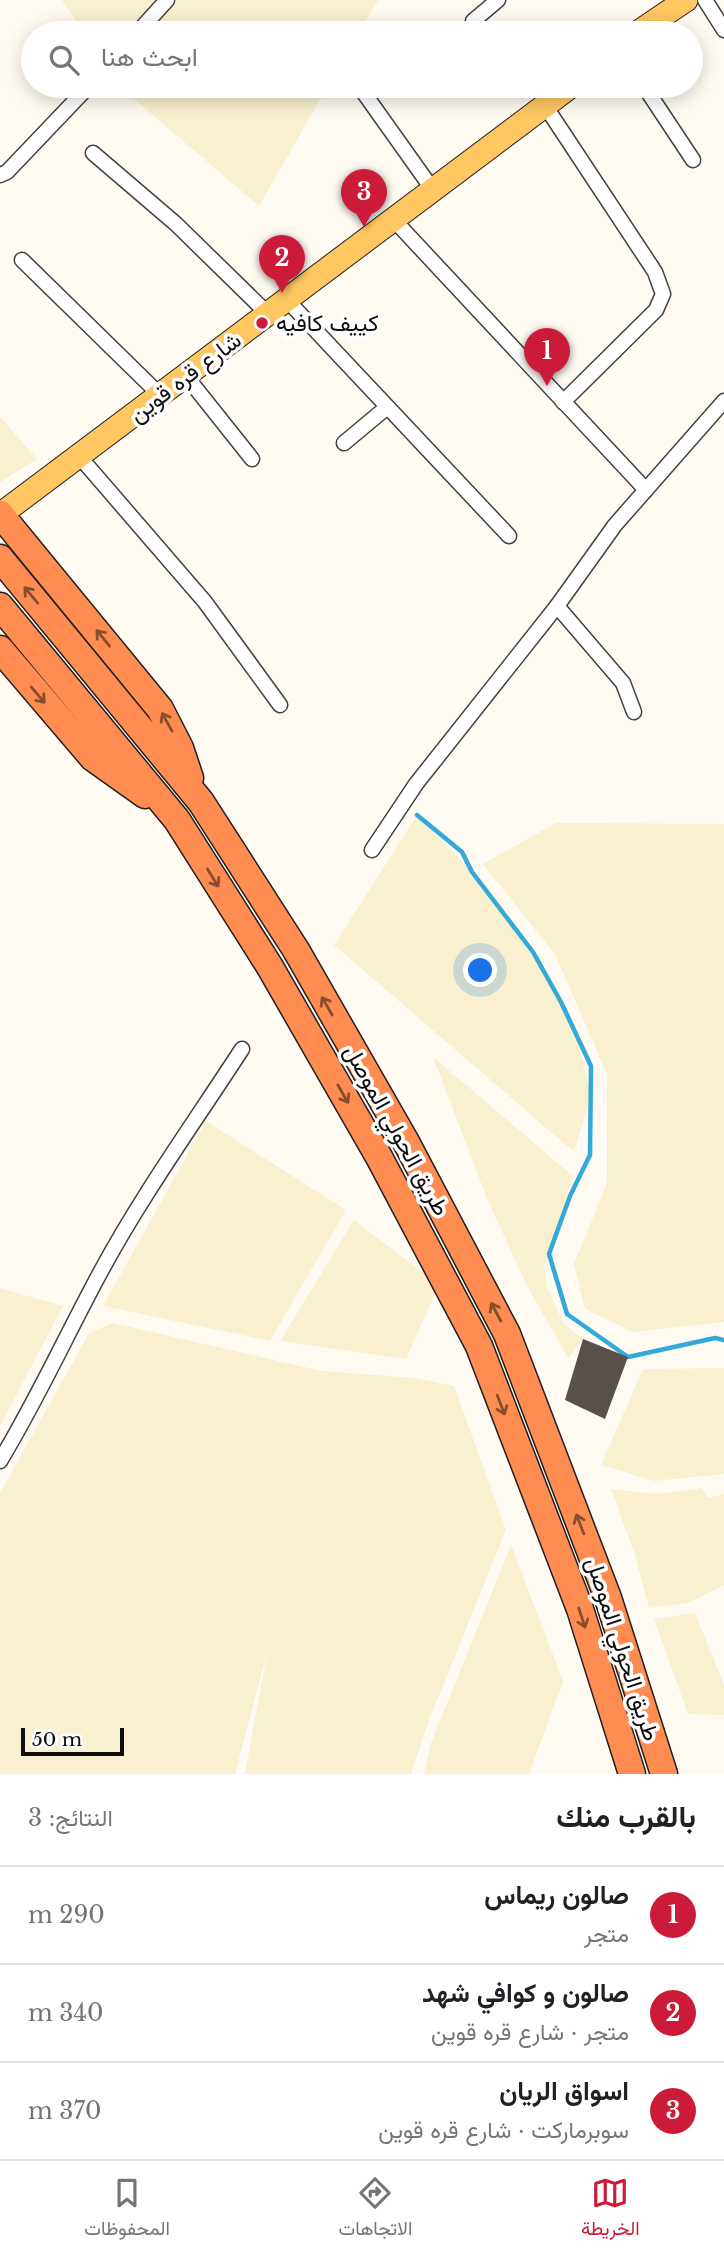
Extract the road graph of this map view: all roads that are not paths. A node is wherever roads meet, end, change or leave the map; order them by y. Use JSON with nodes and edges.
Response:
{"nodes":[{"id":1,"x":167,"y":0,"type":"edge"},
{"id":2,"x":498,"y":0,"type":"edge"},
{"id":3,"x":686,"y":0,"type":"edge"},
{"id":4,"x":705,"y":0,"type":"edge"},
{"id":5,"x":148,"y":21,"type":"edge"},
{"id":6,"x":473,"y":21,"type":"dead end"},
{"id":7,"x":655,"y":21,"type":"edge"},
{"id":8,"x":724,"y":30,"type":"edge"},
{"id":9,"x":78,"y":98,"type":"edge"},
{"id":10,"x":368,"y":98,"type":"edge"},
{"id":11,"x":557,"y":98,"type":"edge"},
{"id":12,"x":652,"y":98,"type":"edge"},
{"id":13,"x":547,"y":107,"type":"junction"},
{"id":14,"x":93,"y":153,"type":"dead end"},
{"id":15,"x":693,"y":160,"type":"dead end"},
{"id":16,"x":0,"y":175,"type":"edge"},
{"id":17,"x":433,"y":190,"type":"junction"},
{"id":18,"x":394,"y":220,"type":"junction"},
{"id":19,"x":22,"y":260,"type":"dead end"},
{"id":20,"x":287,"y":300,"type":"junction"},
{"id":21,"x":268,"y":314,"type":"junction"},
{"id":22,"x":186,"y":376,"type":"junction"},
{"id":23,"x":160,"y":395,"type":"junction"},
{"id":24,"x":724,"y":401,"type":"edge"},
{"id":25,"x":563,"y":402,"type":"junction"},
{"id":26,"x":386,"y":408,"type":"junction"},
{"id":27,"x":344,"y":443,"type":"dead end"},
{"id":28,"x":79,"y":456,"type":"junction"},
{"id":29,"x":252,"y":459,"type":"dead end"},
{"id":30,"x":646,"y":491,"type":"junction"},
{"id":31,"x":0,"y":515,"type":"edge"},
{"id":32,"x":509,"y":536,"type":"dead end"},
{"id":33,"x":0,"y":558,"type":"edge"},
{"id":34,"x":0,"y":606,"type":"edge"},
{"id":35,"x":557,"y":606,"type":"junction"},
{"id":36,"x":0,"y":649,"type":"edge"},
{"id":37,"x":280,"y":705,"type":"dead end"},
{"id":38,"x":634,"y":712,"type":"dead end"},
{"id":39,"x":201,"y":802,"type":"junction"},
{"id":40,"x":177,"y":820,"type":"junction"},
{"id":41,"x":372,"y":850,"type":"dead end"},
{"id":42,"x":242,"y":1049,"type":"dead end"},
{"id":43,"x":0,"y":1461,"type":"edge"},
{"id":44,"x":632,"y":1774,"type":"edge"},
{"id":45,"x":664,"y":1774,"type":"edge"}],
"edges":[{"from":1,"to":5,"type":"street"},
{"from":2,"to":6,"type":"street"},
{"from":3,"to":7,"type":"main road"},
{"from":4,"to":8,"type":"street"},
{"from":9,"to":16,"type":"street"},
{"from":10,"to":17,"type":"street"},
{"from":11,"to":13,"type":"main road","name":"شارع قره قوين"},
{"from":12,"to":15,"type":"street"},
{"from":13,"to":17,"type":"main road","name":"شارع قره قوين"},
{"from":13,"to":25,"type":"street"},
{"from":14,"to":21,"type":"street"},
{"from":17,"to":18,"type":"main road","name":"شارع قره قوين"},
{"from":18,"to":20,"type":"main road","name":"شارع قره قوين"},
{"from":18,"to":25,"type":"street"},
{"from":19,"to":23,"type":"street"},
{"from":20,"to":21,"type":"main road","name":"شارع قره قوين"},
{"from":20,"to":26,"type":"street"},
{"from":21,"to":22,"type":"main road","name":"شارع قره قوين"},
{"from":22,"to":23,"type":"main road","name":"شارع قره قوين"},
{"from":22,"to":29,"type":"street"},
{"from":23,"to":28,"type":"main road","name":"شارع قره قوين"},
{"from":24,"to":30,"type":"street"},
{"from":25,"to":30,"type":"street"},
{"from":26,"to":27,"type":"street"},
{"from":26,"to":32,"type":"street"},
{"from":28,"to":31,"type":"main road","name":"شارع قره قوين"},
{"from":28,"to":37,"type":"street"},
{"from":30,"to":35,"type":"street"},
{"from":39,"to":31,"type":"highway","one_way":true},
{"from":39,"to":33,"type":"highway","name":"طريق الحولي الموصل","one_way":true},
{"from":34,"to":40,"type":"highway","name":"طريق الحولي الموصل"},
{"from":35,"to":38,"type":"street"},
{"from":35,"to":41,"type":"street"},
{"from":36,"to":40,"type":"highway","one_way":true},
{"from":45,"to":39,"type":"highway","name":"طريق الحولي الموصل","one_way":true},
{"from":40,"to":44,"type":"highway","name":"طريق الحولي الموصل","one_way":true},
{"from":42,"to":43,"type":"street"}]}
